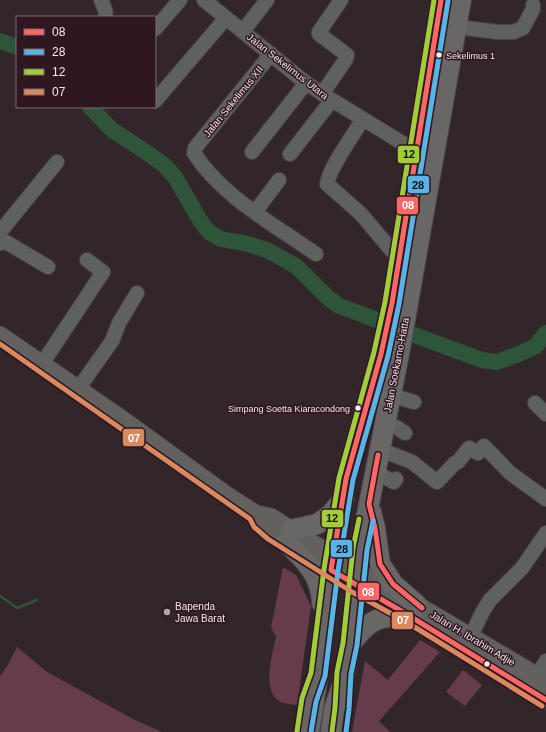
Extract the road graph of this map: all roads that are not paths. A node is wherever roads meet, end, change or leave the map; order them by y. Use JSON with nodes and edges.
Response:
{"nodes":[{"id":1,"x":101,"y":0,"type":"edge"},
{"id":2,"x":180,"y":0,"type":"edge"},
{"id":3,"x":205,"y":0,"type":"edge"},
{"id":4,"x":266,"y":0,"type":"edge"},
{"id":5,"x":341,"y":0,"type":"edge"},
{"id":6,"x":441,"y":0,"type":"edge"},
{"id":7,"x":461,"y":0,"type":"edge"},
{"id":8,"x":533,"y":5,"type":"dead end"},
{"id":9,"x":105,"y":16,"type":"edge"},
{"id":10,"x":226,"y":18,"type":"junction"},
{"id":11,"x":457,"y":27,"type":"junction"},
{"id":12,"x":156,"y":28,"type":"edge"},
{"id":13,"x":243,"y":31,"type":"junction"},
{"id":14,"x":271,"y":54,"type":"junction"},
{"id":15,"x":306,"y":83,"type":"junction"},
{"id":16,"x":327,"y":97,"type":"junction"},
{"id":17,"x":156,"y":100,"type":"edge"},
{"id":18,"x":363,"y":119,"type":"junction"},
{"id":19,"x":252,"y":152,"type":"dead end"},
{"id":20,"x":417,"y":152,"type":"junction"},
{"id":21,"x":290,"y":154,"type":"dead end"},
{"id":22,"x":57,"y":162,"type":"dead end"},
{"id":23,"x":279,"y":180,"type":"dead end"},
{"id":24,"x":255,"y":212,"type":"junction"},
{"id":25,"x":0,"y":232,"type":"edge"},
{"id":26,"x":0,"y":243,"type":"edge"},
{"id":27,"x":316,"y":254,"type":"dead end"},
{"id":28,"x":400,"y":259,"type":"junction"},
{"id":29,"x":87,"y":260,"type":"dead end"},
{"id":30,"x":48,"y":267,"type":"dead end"},
{"id":31,"x":137,"y":294,"type":"dead end"},
{"id":32,"x":400,"y":305,"type":"junction"},
{"id":33,"x":0,"y":335,"type":"edge"},
{"id":34,"x":390,"y":353,"type":"junction"},
{"id":35,"x":42,"y":364,"type":"junction"},
{"id":36,"x":81,"y":391,"type":"junction"},
{"id":37,"x":391,"y":395,"type":"junction"},
{"id":38,"x":414,"y":402,"type":"dead end"},
{"id":39,"x":535,"y":403,"type":"dead end"},
{"id":40,"x":546,"y":414,"type":"edge"},
{"id":41,"x":384,"y":426,"type":"junction"},
{"id":42,"x":405,"y":433,"type":"dead end"},
{"id":43,"x":379,"y":449,"type":"junction"},
{"id":44,"x":375,"y":472,"type":"junction"},
{"id":45,"x":396,"y":479,"type":"dead end"},
{"id":46,"x":344,"y":499,"type":"junction"},
{"id":47,"x":546,"y":499,"type":"edge"},
{"id":48,"x":369,"y":504,"type":"junction"},
{"id":49,"x":546,"y":533,"type":"edge"},
{"id":50,"x":289,"y":536,"type":"junction"},
{"id":51,"x":332,"y":563,"type":"junction"},
{"id":52,"x":357,"y":579,"type":"junction"},
{"id":53,"x":414,"y":611,"type":"junction"},
{"id":54,"x":471,"y":636,"type":"junction"},
{"id":55,"x":322,"y":637,"type":"junction"},
{"id":56,"x":350,"y":644,"type":"junction"},
{"id":57,"x":546,"y":661,"type":"edge"},
{"id":58,"x":318,"y":675,"type":"junction"},
{"id":59,"x":542,"y":678,"type":"edge"},
{"id":60,"x":343,"y":683,"type":"junction"},
{"id":61,"x":546,"y":700,"type":"edge"},
{"id":62,"x":304,"y":732,"type":"edge"},
{"id":63,"x":309,"y":732,"type":"edge"},
{"id":64,"x":331,"y":732,"type":"edge"},
{"id":65,"x":339,"y":732,"type":"edge"}],
"edges":[{"from":1,"to":9,"type":"street"},
{"from":2,"to":12,"type":"street"},
{"from":3,"to":10,"type":"street","name":"Jalan Sekelimus Utara"},
{"from":4,"to":13,"type":"street"},
{"from":5,"to":16,"type":"street"},
{"from":6,"to":20,"type":"highway","name":"Jalan Soekarno-Hatta"},
{"from":7,"to":11,"type":"highway","name":"Jalan Soekarno-Hatta"},
{"from":8,"to":11,"type":"street"},
{"from":10,"to":13,"type":"street","name":"Jalan Sekelimus Utara"},
{"from":10,"to":17,"type":"street"},
{"from":11,"to":32,"type":"highway","name":"Jalan Soekarno-Hatta"},
{"from":13,"to":14,"type":"street","name":"Jalan Sekelimus Utara"},
{"from":14,"to":15,"type":"street","name":"Jalan Sekelimus Utara"},
{"from":14,"to":24,"type":"street","name":"Jalan Sekelimus XII"},
{"from":15,"to":16,"type":"street","name":"Jalan Sekelimus Utara"},
{"from":15,"to":19,"type":"street"},
{"from":16,"to":18,"type":"street","name":"Jalan Sekelimus Utara"},
{"from":16,"to":21,"type":"street"},
{"from":18,"to":20,"type":"street","name":"Jalan Sekelimus Utara"},
{"from":18,"to":28,"type":"street"},
{"from":20,"to":28,"type":"highway","name":"Jalan Soekarno-Hatta"},
{"from":22,"to":25,"type":"street"},
{"from":23,"to":24,"type":"street"},
{"from":24,"to":27,"type":"street"},
{"from":26,"to":30,"type":"street"},
{"from":28,"to":32,"type":"highway","name":"Jalan Soekarno-Hatta"},
{"from":29,"to":35,"type":"street"},
{"from":31,"to":36,"type":"street"},
{"from":32,"to":34,"type":"highway","name":"Jalan Soekarno-Hatta"},
{"from":33,"to":35,"type":"main road","name":"Jalan H. Ibrahim Adjie"},
{"from":34,"to":37,"type":"highway","name":"Jalan Soekarno-Hatta"},
{"from":34,"to":46,"type":"highway","name":"Jalan Soekarno-Hatta"},
{"from":35,"to":36,"type":"main road","name":"Jalan H. Ibrahim Adjie"},
{"from":36,"to":50,"type":"main road","name":"Jalan H. Ibrahim Adjie"},
{"from":37,"to":38,"type":"street"},
{"from":37,"to":41,"type":"highway","name":"Jalan Soekarno-Hatta"},
{"from":39,"to":40,"type":"street"},
{"from":41,"to":42,"type":"street"},
{"from":41,"to":43,"type":"highway","name":"Jalan Soekarno-Hatta"},
{"from":43,"to":44,"type":"highway","name":"Jalan Soekarno-Hatta"},
{"from":43,"to":47,"type":"street"},
{"from":44,"to":45,"type":"street"},
{"from":44,"to":48,"type":"highway","name":"Jalan Soekarno-Hatta"},
{"from":46,"to":50,"type":"highway"},
{"from":46,"to":51,"type":"highway","name":"Jalan Soekarno-Hatta"},
{"from":48,"to":52,"type":"highway","name":"Jalan Soekarno-Hatta"},
{"from":48,"to":53,"type":"highway"},
{"from":49,"to":54,"type":"street"},
{"from":50,"to":51,"type":"main road","name":"Jalan H. Ibrahim Adjie"},
{"from":50,"to":55,"type":"highway"},
{"from":51,"to":52,"type":"main road","name":"Jalan H. Ibrahim Adjie"},
{"from":51,"to":55,"type":"highway","name":"Jalan Soekarno-Hatta"},
{"from":52,"to":53,"type":"main road","name":"Jalan H. Ibrahim Adjie"},
{"from":52,"to":56,"type":"highway","name":"Jalan Soekarno-Hatta"},
{"from":53,"to":54,"type":"main road","name":"Jalan H. Ibrahim Adjie"},
{"from":53,"to":56,"type":"highway"},
{"from":53,"to":61,"type":"main road","name":"Jalan H. Ibrahim Adjie"},
{"from":54,"to":59,"type":"main road","name":"Jalan H. Ibrahim Adjie"},
{"from":55,"to":58,"type":"highway","name":"Jalan Soekarno-Hatta"},
{"from":56,"to":60,"type":"highway","name":"Jalan Soekarno-Hatta"},
{"from":57,"to":59,"type":"street"},
{"from":58,"to":62,"type":"main road","name":"Jalan Soekarno-Hatta"},
{"from":58,"to":63,"type":"highway","name":"Jalan Soekarno-Hatta"},
{"from":60,"to":64,"type":"highway","name":"Jalan Soekarno-Hatta"},
{"from":60,"to":65,"type":"main road","name":"Jalan Soekarno-Hatta"}]}
